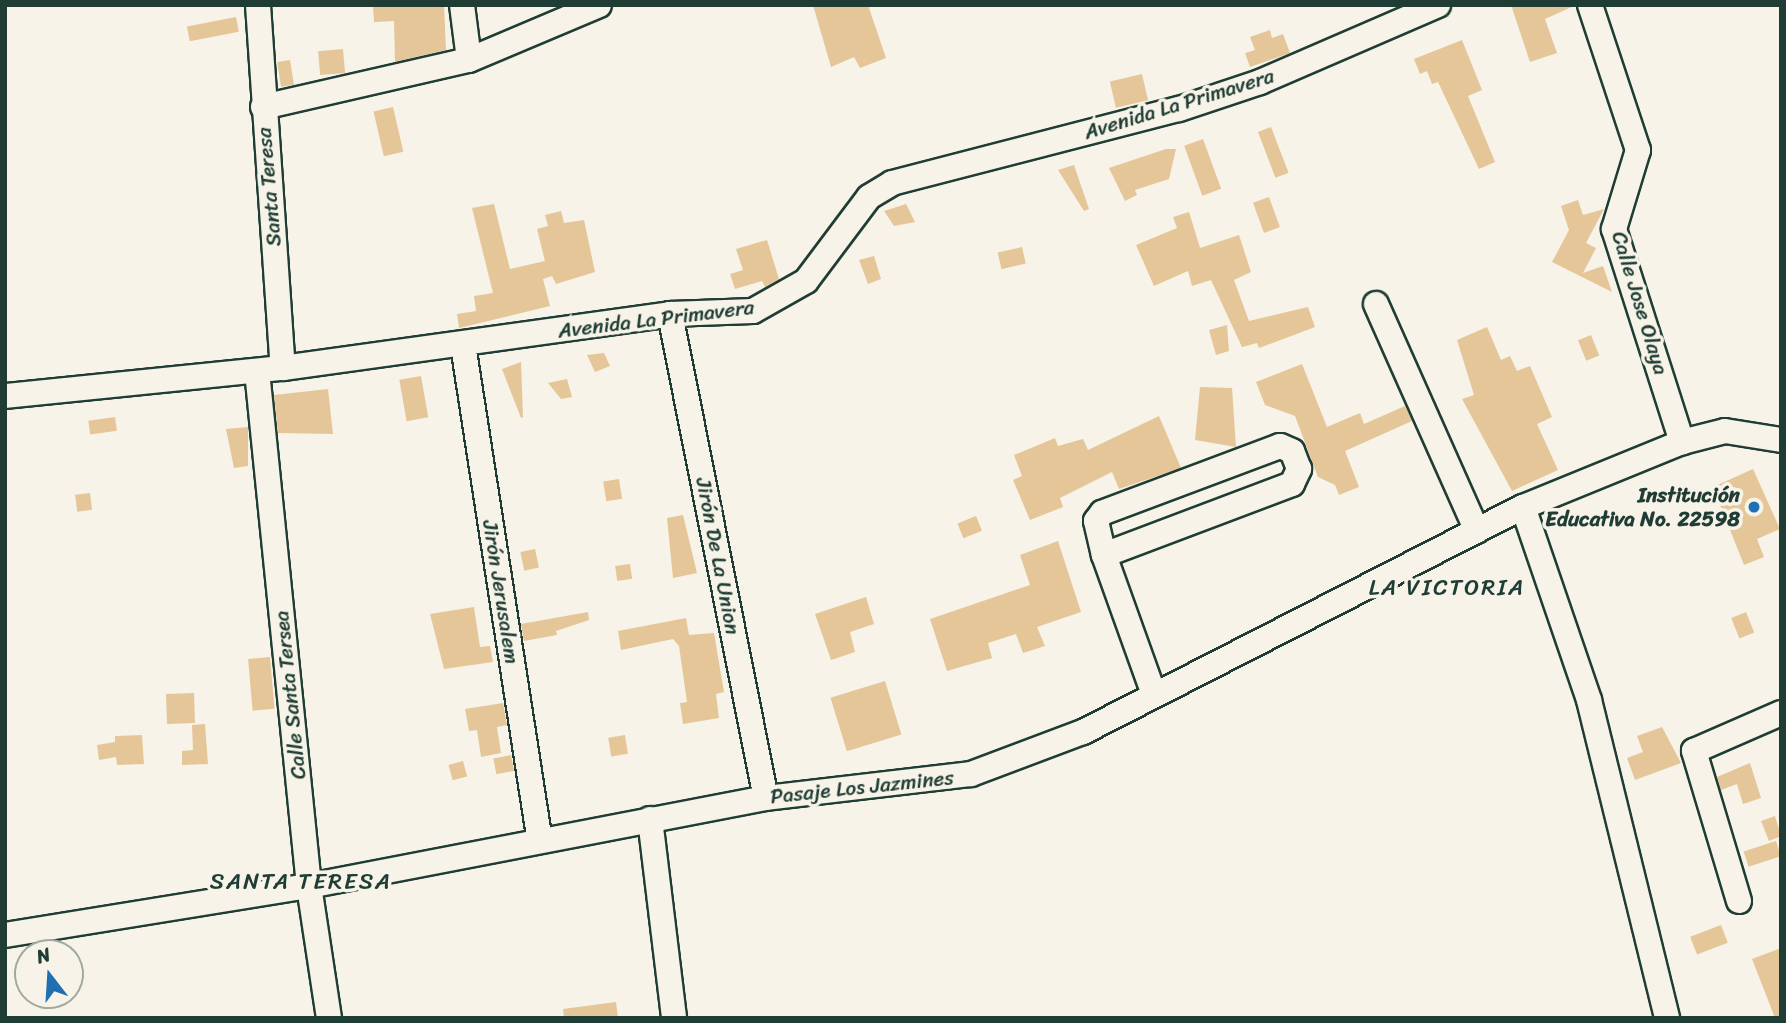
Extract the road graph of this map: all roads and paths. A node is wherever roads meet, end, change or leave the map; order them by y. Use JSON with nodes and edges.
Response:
{"nodes":[{"id":1,"x":258,"y":5,"type":"edge"},
{"id":2,"x":462,"y":5,"type":"edge"},
{"id":3,"x":598,"y":5,"type":"edge"},
{"id":4,"x":1438,"y":5,"type":"edge"},
{"id":5,"x":1590,"y":5,"type":"edge"},
{"id":6,"x":1389,"y":15,"type":"edge"},
{"id":7,"x":469,"y":60,"type":"junction"},
{"id":8,"x":263,"y":107,"type":"junction"},
{"id":9,"x":1376,"y":304,"type":"dead end"},
{"id":10,"x":670,"y":314,"type":"junction"},
{"id":11,"x":463,"y":345,"type":"junction"},
{"id":12,"x":284,"y":368,"type":"junction"},
{"id":13,"x":257,"y":372,"type":"junction"},
{"id":14,"x":5,"y":396,"type":"edge"},
{"id":15,"x":1781,"y":440,"type":"edge"},
{"id":16,"x":1682,"y":442,"type":"junction"},
{"id":17,"x":1523,"y":507,"type":"junction"},
{"id":18,"x":1477,"y":531,"type":"junction"},
{"id":19,"x":1104,"y":555,"type":"junction"},
{"id":20,"x":1153,"y":692,"type":"junction"},
{"id":21,"x":1781,"y":713,"type":"edge"},
{"id":22,"x":766,"y":797,"type":"junction"},
{"id":23,"x":650,"y":819,"type":"junction"},
{"id":24,"x":539,"y":838,"type":"junction"},
{"id":25,"x":309,"y":886,"type":"junction"},
{"id":26,"x":1739,"y":901,"type":"dead end"},
{"id":27,"x":5,"y":934,"type":"edge"},
{"id":28,"x":329,"y":1018,"type":"edge"},
{"id":29,"x":674,"y":1018,"type":"edge"},
{"id":30,"x":1667,"y":1018,"type":"edge"}],
"edges":[{"from":1,"to":8,"type":"street","name":"Santa Teresa"},
{"from":2,"to":7,"type":"street"},
{"from":3,"to":7,"type":"street"},
{"from":4,"to":6,"type":"street","name":"Avenida La Primavera"},
{"from":5,"to":16,"type":"street","name":"Calle Jose Olaya"},
{"from":6,"to":10,"type":"street","name":"Avenida La Primavera"},
{"from":7,"to":8,"type":"street"},
{"from":8,"to":12,"type":"street","name":"Santa Teresa"},
{"from":9,"to":18,"type":"street"},
{"from":10,"to":11,"type":"street","name":"Avenida La Primavera"},
{"from":10,"to":22,"type":"street","name":"Jirón De La Union"},
{"from":11,"to":12,"type":"street","name":"Avenida La Primavera"},
{"from":11,"to":24,"type":"street","name":"Jirón Jerusalem"},
{"from":12,"to":13,"type":"street","name":"Avenida La Primavera"},
{"from":13,"to":14,"type":"street","name":"Avenida La Primavera"},
{"from":13,"to":25,"type":"street","name":"Calle Santa Tersea"},
{"from":15,"to":16,"type":"street","name":"Pasaje Los Jazmines"},
{"from":16,"to":17,"type":"street","name":"Pasaje Los Jazmines"},
{"from":17,"to":18,"type":"street","name":"Pasaje Los Jazmines"},
{"from":17,"to":30,"type":"street"},
{"from":18,"to":20,"type":"street","name":"Pasaje Los Jazmines"},
{"from":19,"to":19,"type":"street"},
{"from":19,"to":20,"type":"street"},
{"from":20,"to":22,"type":"street","name":"Pasaje Los Jazmines"},
{"from":21,"to":26,"type":"street"},
{"from":22,"to":23,"type":"street","name":"Pasaje Los Jazmines"},
{"from":23,"to":24,"type":"street","name":"Pasaje Los Jazmines"},
{"from":23,"to":29,"type":"street"},
{"from":24,"to":25,"type":"street","name":"Pasaje Los Jazmines"},
{"from":25,"to":27,"type":"street","name":"Pasaje Los Jazmines"},
{"from":25,"to":28,"type":"street","name":"Calle Santa Tersea"}]}
